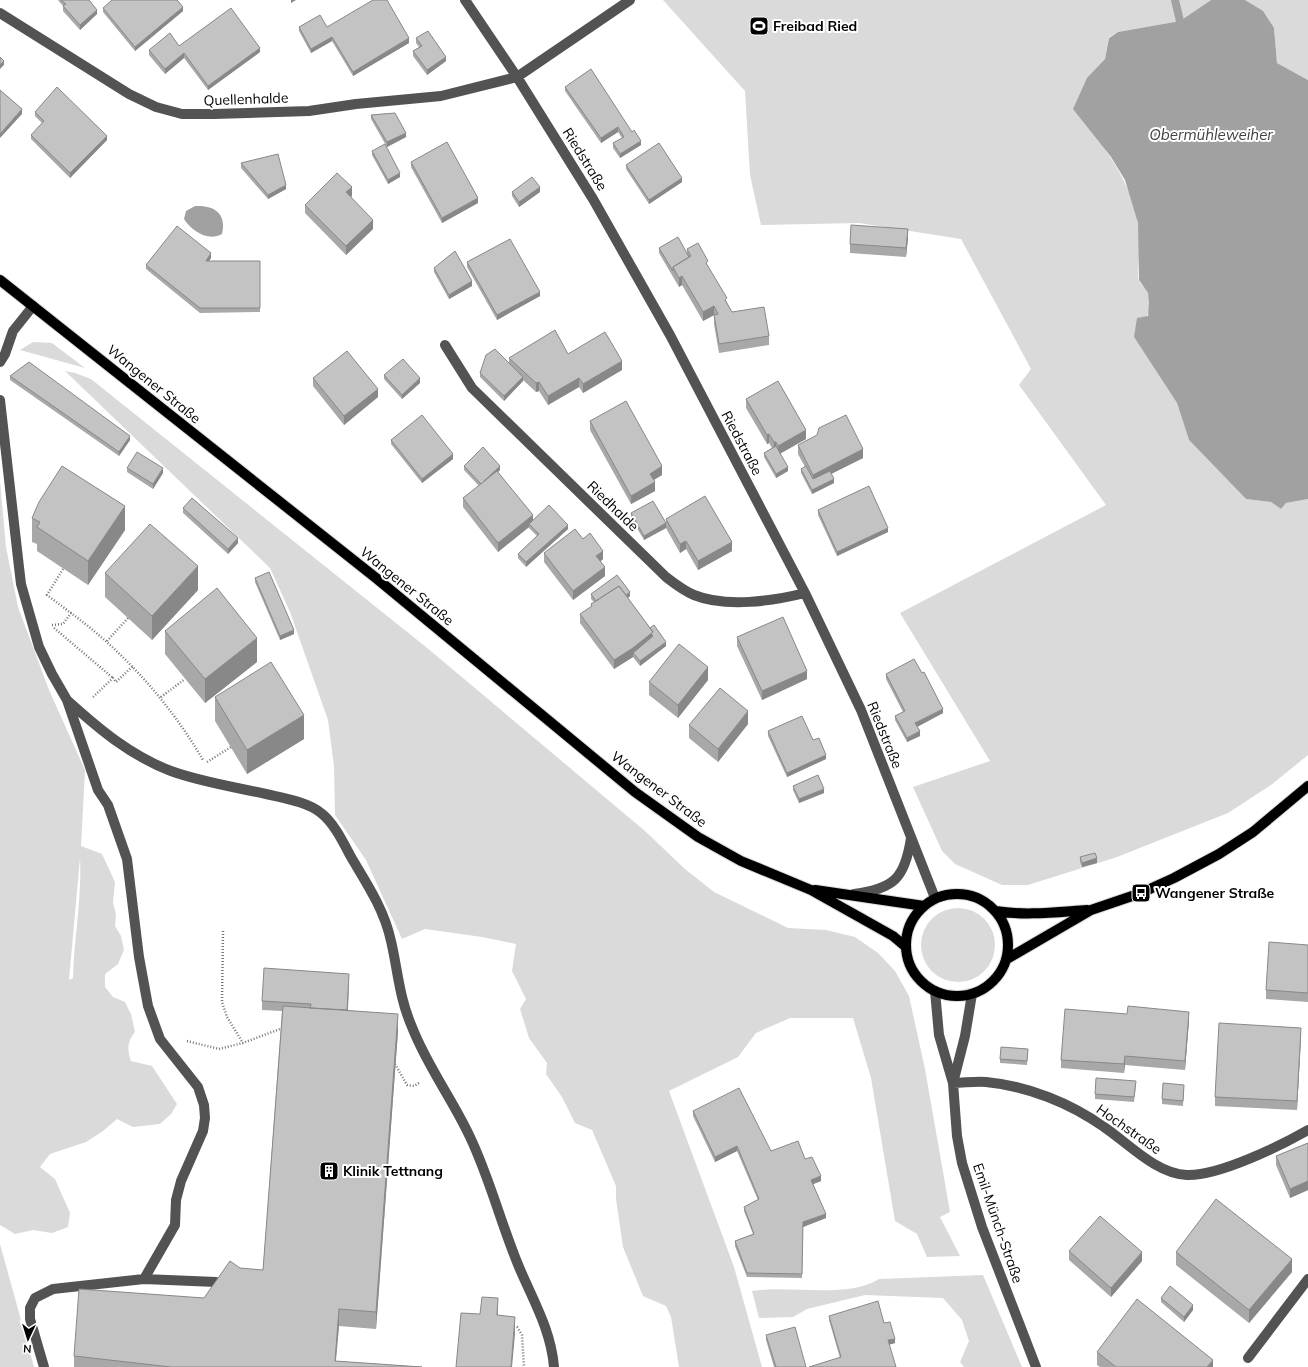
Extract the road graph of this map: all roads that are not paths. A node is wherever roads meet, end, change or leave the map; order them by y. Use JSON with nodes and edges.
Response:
{"nodes":[{"id":1,"x":465,"y":0,"type":"edge"},
{"id":2,"x":630,"y":0,"type":"edge"},
{"id":3,"x":0,"y":13,"type":"edge"},
{"id":4,"x":517,"y":76,"type":"junction"},
{"id":5,"x":0,"y":280,"type":"edge"},
{"id":6,"x":33,"y":306,"type":"junction"},
{"id":7,"x":445,"y":345,"type":"dead end"},
{"id":8,"x":0,"y":362,"type":"edge"},
{"id":9,"x":0,"y":400,"type":"edge"},
{"id":10,"x":805,"y":593,"type":"junction"},
{"id":11,"x":68,"y":700,"type":"junction"},
{"id":12,"x":1308,"y":786,"type":"edge"},
{"id":13,"x":911,"y":838,"type":"junction"},
{"id":14,"x":811,"y":890,"type":"junction"},
{"id":15,"x":850,"y":895,"type":"junction"},
{"id":16,"x":935,"y":898,"type":"junction"},
{"id":17,"x":924,"y":906,"type":"junction"},
{"id":18,"x":1091,"y":910,"type":"junction"},
{"id":19,"x":995,"y":911,"type":"junction"},
{"id":20,"x":906,"y":947,"type":"junction"},
{"id":21,"x":1006,"y":959,"type":"junction"},
{"id":22,"x":935,"y":991,"type":"junction"},
{"id":23,"x":972,"y":994,"type":"junction"},
{"id":24,"x":953,"y":1083,"type":"junction"},
{"id":25,"x":1308,"y":1130,"type":"edge"},
{"id":26,"x":144,"y":1279,"type":"junction"},
{"id":27,"x":1308,"y":1279,"type":"edge"},
{"id":28,"x":216,"y":1282,"type":"edge"},
{"id":29,"x":1248,"y":1358,"type":"dead end"},
{"id":30,"x":44,"y":1367,"type":"edge"},
{"id":31,"x":554,"y":1367,"type":"edge"},
{"id":32,"x":1036,"y":1367,"type":"edge"}],
"edges":[{"from":1,"to":4,"type":"street","name":"Riedstraße"},
{"from":2,"to":4,"type":"street"},
{"from":3,"to":4,"type":"street","name":"Quellenhalde"},
{"from":4,"to":10,"type":"street","name":"Riedstraße"},
{"from":5,"to":6,"type":"main road","name":"Wangener Straße"},
{"from":6,"to":8,"type":"street"},
{"from":6,"to":14,"type":"main road","name":"Wangener Straße"},
{"from":7,"to":10,"type":"street","name":"Riedhalde"},
{"from":9,"to":11,"type":"street"},
{"from":10,"to":13,"type":"street","name":"Riedstraße"},
{"from":11,"to":26,"type":"street"},
{"from":11,"to":31,"type":"street"},
{"from":12,"to":18,"type":"main road"},
{"from":13,"to":15,"type":"street"},
{"from":13,"to":16,"type":"street","name":"Riedstraße"},
{"from":14,"to":15,"type":"main road","name":"Wangener Straße"},
{"from":14,"to":20,"type":"main road","name":"Wangener Straße"},
{"from":15,"to":17,"type":"main road","name":"Wangener Straße"},
{"from":16,"to":17,"type":"main road"},
{"from":16,"to":19,"type":"main road"},
{"from":17,"to":20,"type":"main road"},
{"from":18,"to":19,"type":"main road"},
{"from":18,"to":21,"type":"main road"},
{"from":19,"to":21,"type":"main road"},
{"from":20,"to":22,"type":"main road"},
{"from":21,"to":23,"type":"main road"},
{"from":22,"to":23,"type":"main road"},
{"from":22,"to":24,"type":"street","name":"Emil-Münch-Straße"},
{"from":23,"to":24,"type":"street","name":"Emil-Münch-Straße"},
{"from":24,"to":25,"type":"street","name":"Hochstraße"},
{"from":24,"to":32,"type":"street","name":"Emil-Münch-Straße"},
{"from":26,"to":28,"type":"street"},
{"from":26,"to":30,"type":"street"},
{"from":27,"to":29,"type":"street"}]}
